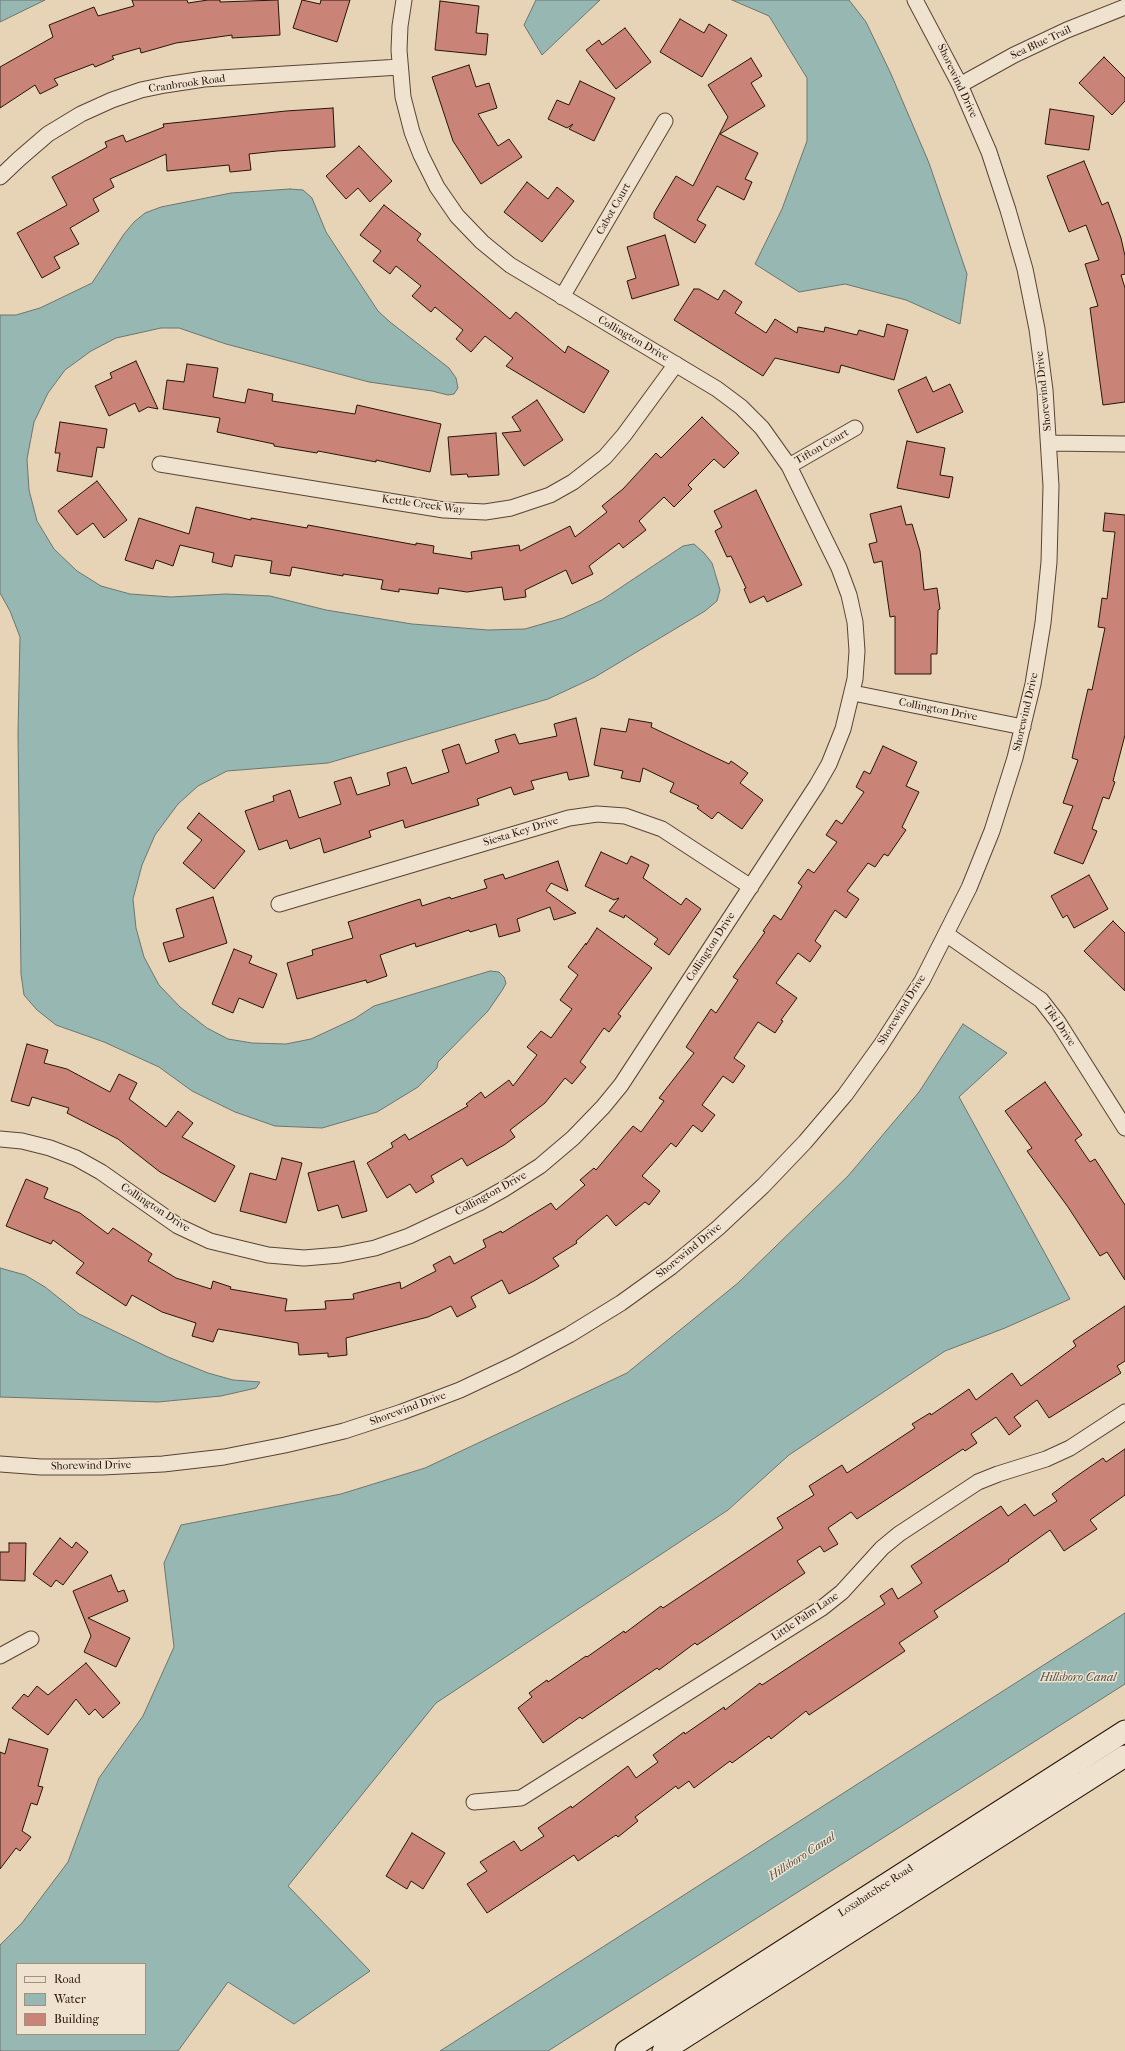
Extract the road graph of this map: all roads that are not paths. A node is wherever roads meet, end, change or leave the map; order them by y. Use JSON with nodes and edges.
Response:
{"nodes":[{"id":1,"x":404,"y":0,"type":"edge"},
{"id":2,"x":915,"y":0,"type":"edge"},
{"id":3,"x":1125,"y":7,"type":"edge"},
{"id":4,"x":400,"y":67,"type":"junction"},
{"id":5,"x":960,"y":85,"type":"junction"},
{"id":6,"x":665,"y":122,"type":"dead end"},
{"id":7,"x":0,"y":177,"type":"edge"},
{"id":8,"x":562,"y":297,"type":"junction"},
{"id":9,"x":676,"y":364,"type":"junction"},
{"id":10,"x":855,"y":428,"type":"dead end"},
{"id":11,"x":1050,"y":443,"type":"junction"},
{"id":12,"x":1125,"y":444,"type":"edge"},
{"id":13,"x":160,"y":464,"type":"dead end"},
{"id":14,"x":789,"y":466,"type":"junction"},
{"id":15,"x":853,"y":693,"type":"junction"},
{"id":16,"x":1023,"y":727,"type":"junction"},
{"id":17,"x":751,"y":887,"type":"junction"},
{"id":18,"x":279,"y":904,"type":"dead end"},
{"id":19,"x":946,"y":934,"type":"junction"},
{"id":20,"x":1125,"y":1128,"type":"edge"},
{"id":21,"x":0,"y":1139,"type":"edge"},
{"id":22,"x":1125,"y":1412,"type":"edge"},
{"id":23,"x":0,"y":1464,"type":"edge"},
{"id":24,"x":31,"y":1639,"type":"dead end"},
{"id":25,"x":0,"y":1656,"type":"edge"},
{"id":26,"x":1125,"y":1731,"type":"edge"},
{"id":27,"x":1125,"y":1756,"type":"edge"},
{"id":28,"x":474,"y":1802,"type":"dead end"},
{"id":29,"x":626,"y":2051,"type":"edge"},
{"id":30,"x":663,"y":2051,"type":"edge"}],
"edges":[{"from":1,"to":4,"type":"street","name":"Collington Drive"},
{"from":2,"to":5,"type":"street","name":"Shorewind Drive"},
{"from":3,"to":5,"type":"street","name":"Sea Blue Trail"},
{"from":4,"to":7,"type":"street","name":"Cranbrook Road"},
{"from":4,"to":8,"type":"street","name":"Collington Drive"},
{"from":5,"to":11,"type":"street","name":"Shorewind Drive"},
{"from":6,"to":8,"type":"street","name":"Cabot Court"},
{"from":8,"to":9,"type":"street","name":"Collington Drive"},
{"from":9,"to":13,"type":"street","name":"Kettle Creek Way"},
{"from":9,"to":14,"type":"street","name":"Collington Drive"},
{"from":10,"to":14,"type":"street","name":"Tifton Court"},
{"from":11,"to":12,"type":"street"},
{"from":11,"to":16,"type":"street","name":"Shorewind Drive"},
{"from":14,"to":15,"type":"street","name":"Collington Drive"},
{"from":15,"to":16,"type":"street","name":"Collington Drive"},
{"from":15,"to":17,"type":"street","name":"Collington Drive"},
{"from":16,"to":19,"type":"street","name":"Shorewind Drive"},
{"from":17,"to":18,"type":"street","name":"Siesta Key Drive"},
{"from":17,"to":21,"type":"street","name":"Collington Drive"},
{"from":19,"to":20,"type":"street","name":"Tiki Drive"},
{"from":19,"to":23,"type":"street","name":"Shorewind Drive"},
{"from":22,"to":28,"type":"street","name":"Little Palm Lane"},
{"from":24,"to":25,"type":"street"},
{"from":26,"to":29,"type":"main road","name":"Loxahatchee Road"},
{"from":27,"to":30,"type":"main road","name":"Loxahatchee Road"}]}
